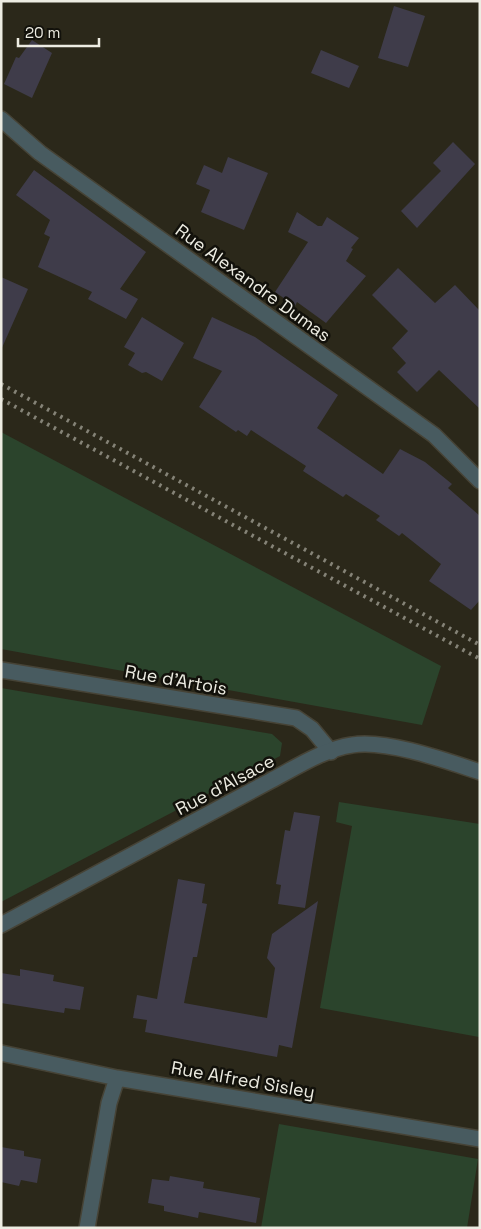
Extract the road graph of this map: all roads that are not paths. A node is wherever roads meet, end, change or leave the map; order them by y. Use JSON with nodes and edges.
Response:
{"nodes":[{"id":1,"x":1,"y":119,"type":"edge"},
{"id":2,"x":480,"y":481,"type":"edge"},
{"id":3,"x":1,"y":670,"type":"edge"},
{"id":4,"x":331,"y":752,"type":"junction"},
{"id":5,"x":480,"y":772,"type":"edge"},
{"id":6,"x":1,"y":925,"type":"edge"},
{"id":7,"x":1,"y":1053,"type":"edge"},
{"id":8,"x":117,"y":1078,"type":"junction"},
{"id":9,"x":480,"y":1139,"type":"edge"},
{"id":10,"x":87,"y":1228,"type":"edge"}],
"edges":[{"from":1,"to":2,"type":"street","name":"Rue Alexandre Dumas"},
{"from":3,"to":4,"type":"street","name":"Rue d'Artois"},
{"from":4,"to":5,"type":"street","name":"Rue d'Alsace"},
{"from":4,"to":6,"type":"street","name":"Rue d'Alsace"},
{"from":7,"to":8,"type":"street","name":"Rue Alfred Sisley"},
{"from":8,"to":9,"type":"street","name":"Rue Alfred Sisley"},
{"from":8,"to":10,"type":"street"}]}
